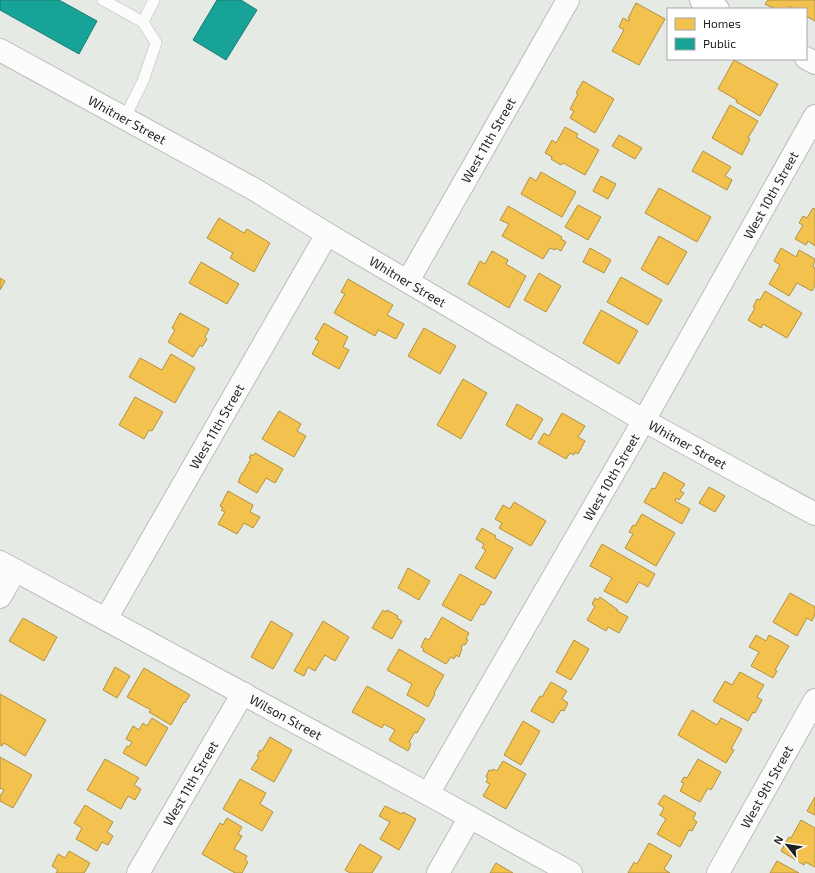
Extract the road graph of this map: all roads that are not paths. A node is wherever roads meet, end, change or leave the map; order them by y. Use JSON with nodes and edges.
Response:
{"nodes":[{"id":1,"x":103,"y":0,"type":"edge"},
{"id":2,"x":154,"y":0,"type":"edge"},
{"id":3,"x":568,"y":0,"type":"edge"},
{"id":4,"x":701,"y":0,"type":"edge"},
{"id":5,"x":716,"y":8,"type":"edge"},
{"id":6,"x":143,"y":22,"type":"junction"},
{"id":7,"x":0,"y":50,"type":"edge"},
{"id":8,"x":815,"y":116,"type":"edge"},
{"id":9,"x":124,"y":119,"type":"junction"},
{"id":10,"x":326,"y":234,"type":"junction"},
{"id":11,"x":408,"y":281,"type":"junction"},
{"id":12,"x":643,"y":420,"type":"junction"},
{"id":13,"x":815,"y":514,"type":"edge"},
{"id":14,"x":8,"y":567,"type":"edge"},
{"id":15,"x":0,"y":597,"type":"edge"},
{"id":16,"x":106,"y":619,"type":"junction"},
{"id":17,"x":243,"y":693,"type":"junction"},
{"id":18,"x":815,"y":700,"type":"edge"},
{"id":19,"x":428,"y":794,"type":"junction"},
{"id":20,"x":470,"y":817,"type":"junction"},
{"id":21,"x":138,"y":873,"type":"edge"},
{"id":22,"x":438,"y":873,"type":"edge"},
{"id":23,"x":571,"y":873,"type":"edge"},
{"id":24,"x":718,"y":873,"type":"edge"}],
"edges":[{"from":1,"to":6,"type":"lane"},
{"from":2,"to":6,"type":"lane"},
{"from":3,"to":11,"type":"street","name":"West 11th Street"},
{"from":4,"to":5,"type":"street"},
{"from":6,"to":9,"type":"lane"},
{"from":7,"to":9,"type":"street","name":"Whitner Street"},
{"from":8,"to":12,"type":"street","name":"West 10th Street"},
{"from":9,"to":10,"type":"street","name":"Whitner Street"},
{"from":10,"to":11,"type":"street","name":"Whitner Street"},
{"from":10,"to":16,"type":"street","name":"West 11th Street"},
{"from":11,"to":12,"type":"street","name":"Whitner Street"},
{"from":12,"to":13,"type":"street","name":"Whitner Street"},
{"from":12,"to":19,"type":"street","name":"West 10th Street"},
{"from":14,"to":15,"type":"street"},
{"from":14,"to":16,"type":"street","name":"Wilson Street"},
{"from":16,"to":17,"type":"street","name":"Wilson Street"},
{"from":17,"to":19,"type":"street","name":"Wilson Street"},
{"from":17,"to":21,"type":"street","name":"West 11th Street"},
{"from":18,"to":24,"type":"street","name":"West 9th Street"},
{"from":19,"to":20,"type":"street","name":"Wilson Street"},
{"from":20,"to":22,"type":"street"},
{"from":20,"to":23,"type":"street","name":"Wilson Street"}]}
